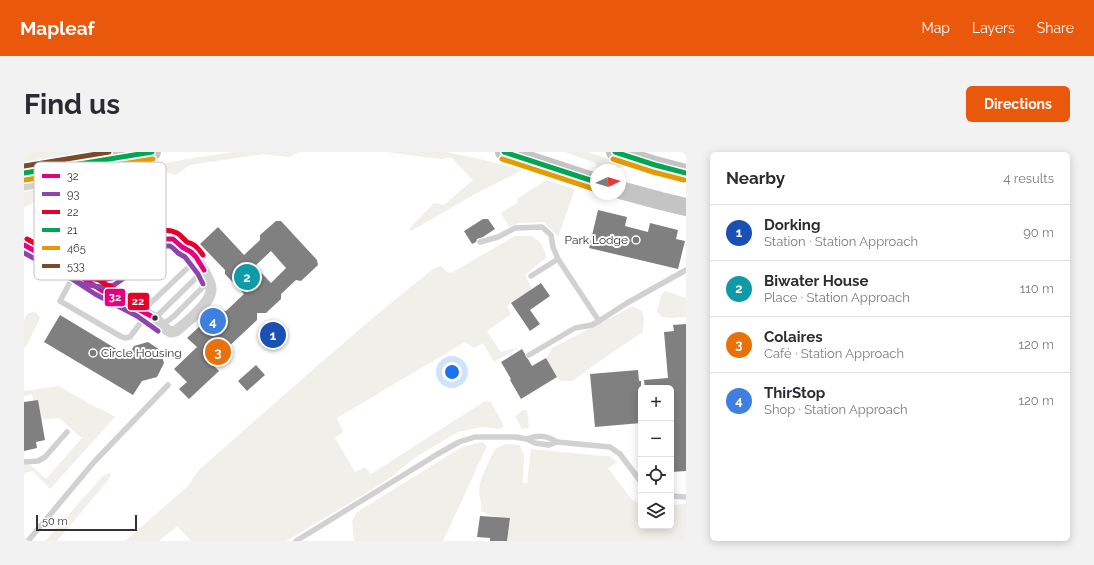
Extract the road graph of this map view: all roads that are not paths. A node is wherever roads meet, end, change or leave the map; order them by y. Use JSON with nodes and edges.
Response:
{"nodes":[{"id":1,"x":152,"y":152,"type":"edge"},
{"id":2,"x":615,"y":152,"type":"edge"},
{"id":3,"x":508,"y":153,"type":"edge"},
{"id":4,"x":128,"y":156,"type":"junction"},
{"id":5,"x":91,"y":162,"type":"edge"},
{"id":6,"x":113,"y":162,"type":"edge"},
{"id":7,"x":34,"y":171,"type":"edge"},
{"id":8,"x":24,"y":173,"type":"edge"},
{"id":9,"x":686,"y":173,"type":"edge"},
{"id":10,"x":590,"y":180,"type":"edge"},
{"id":11,"x":34,"y":183,"type":"edge"},
{"id":12,"x":24,"y":185,"type":"edge"},
{"id":13,"x":626,"y":192,"type":"edge"},
{"id":14,"x":686,"y":207,"type":"edge"},
{"id":15,"x":166,"y":239,"type":"edge"},
{"id":16,"x":480,"y":242,"type":"dead end"},
{"id":17,"x":24,"y":244,"type":"edge"},
{"id":18,"x":34,"y":250,"type":"edge"},
{"id":19,"x":197,"y":259,"type":"junction"},
{"id":20,"x":558,"y":259,"type":"junction"},
{"id":21,"x":204,"y":270,"type":"junction"},
{"id":22,"x":686,"y":270,"type":"edge"},
{"id":23,"x":531,"y":276,"type":"dead end"},
{"id":24,"x":77,"y":280,"type":"edge"},
{"id":25,"x":86,"y":280,"type":"edge"},
{"id":26,"x":151,"y":317,"type":"junction"},
{"id":27,"x":599,"y":321,"type":"junction"},
{"id":28,"x":529,"y":355,"type":"dead end"},
{"id":29,"x":168,"y":385,"type":"dead end"},
{"id":30,"x":67,"y":432,"type":"dead end"},
{"id":31,"x":527,"y":439,"type":"junction"},
{"id":32,"x":557,"y":442,"type":"junction"},
{"id":33,"x":24,"y":462,"type":"edge"},
{"id":34,"x":638,"y":478,"type":"edge"},
{"id":35,"x":674,"y":496,"type":"edge"},
{"id":36,"x":686,"y":497,"type":"edge"},
{"id":37,"x":28,"y":541,"type":"edge"},
{"id":38,"x":296,"y":541,"type":"edge"}],
"edges":[{"from":1,"to":4,"type":"highway"},
{"from":2,"to":9,"type":"highway"},
{"from":3,"to":10,"type":"highway"},
{"from":4,"to":5,"type":"highway"},
{"from":4,"to":6,"type":"street"},
{"from":7,"to":8,"type":"highway"},
{"from":11,"to":12,"type":"street"},
{"from":13,"to":14,"type":"highway"},
{"from":15,"to":19,"type":"street"},
{"from":16,"to":20,"type":"lane"},
{"from":17,"to":18,"type":"street"},
{"from":19,"to":21,"type":"street"},
{"from":19,"to":26,"type":"lane"},
{"from":20,"to":23,"type":"lane"},
{"from":20,"to":27,"type":"lane"},
{"from":21,"to":26,"type":"lane"},
{"from":21,"to":26,"type":"street"},
{"from":22,"to":27,"type":"lane"},
{"from":24,"to":26,"type":"lane"},
{"from":25,"to":26,"type":"street"},
{"from":27,"to":28,"type":"lane"},
{"from":29,"to":37,"type":"lane"},
{"from":30,"to":33,"type":"lane"},
{"from":31,"to":32,"type":"lane"},
{"from":31,"to":32,"type":"lane"},
{"from":31,"to":38,"type":"lane"},
{"from":32,"to":34,"type":"lane"},
{"from":35,"to":36,"type":"lane"}]}
